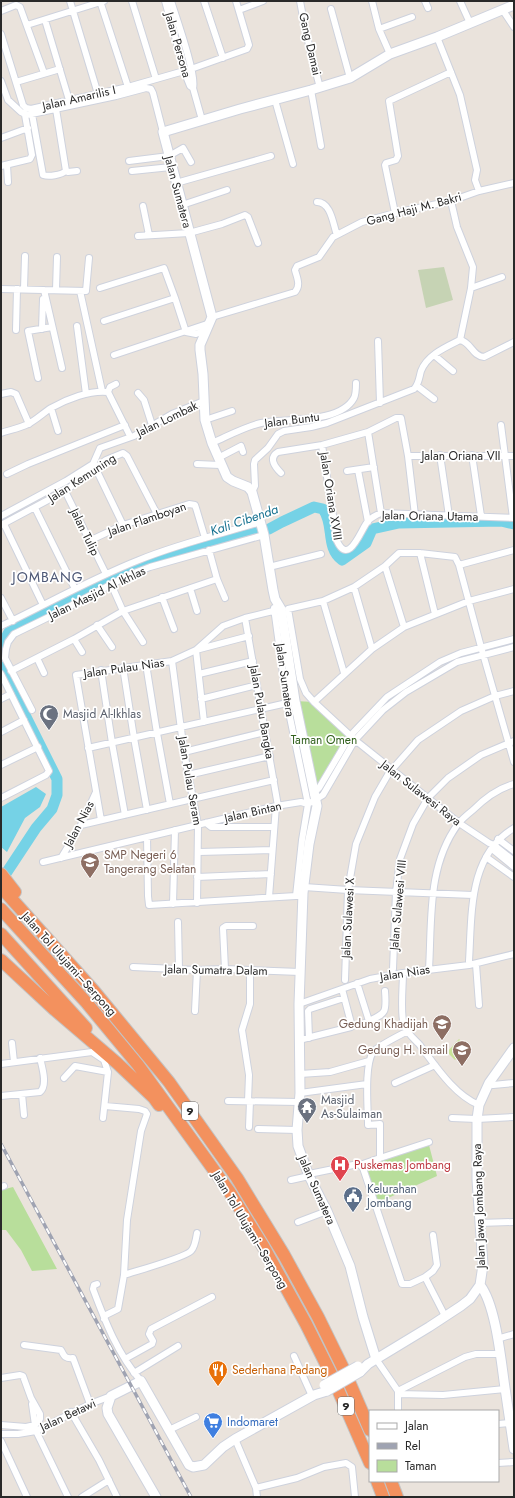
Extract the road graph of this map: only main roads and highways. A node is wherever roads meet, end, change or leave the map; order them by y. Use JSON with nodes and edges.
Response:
{"nodes":[{"id":1,"x":1,"y":874,"type":"edge"},
{"id":2,"x":1,"y":887,"type":"edge"},
{"id":3,"x":18,"y":901,"type":"junction"},
{"id":4,"x":1,"y":909,"type":"edge"},
{"id":5,"x":5,"y":939,"type":"edge"},
{"id":6,"x":1,"y":960,"type":"edge"},
{"id":7,"x":117,"y":1063,"type":"junction"},
{"id":8,"x":288,"y":1294,"type":"junction"},
{"id":9,"x":369,"y":1428,"type":"edge"},
{"id":10,"x":369,"y":1461,"type":"edge"},
{"id":11,"x":377,"y":1482,"type":"edge"},
{"id":12,"x":391,"y":1482,"type":"edge"},
{"id":13,"x":383,"y":1497,"type":"edge"},
{"id":14,"x":397,"y":1497,"type":"edge"}],
"edges":[{"from":1,"to":3,"type":"highway"},
{"from":2,"to":3,"type":"highway","name":"Jalan Tol Ulujami–Serpong","number":"9"},
{"from":3,"to":9,"type":"highway","name":"Jalan Tol Ulujami–Serpong","number":"9"},
{"from":4,"to":8,"type":"highway","name":"Jalan Tol Ulujami–Serpong","number":"9"},
{"from":5,"to":7,"type":"highway"},
{"from":6,"to":7,"type":"highway"},
{"from":7,"to":8,"type":"highway"},
{"from":8,"to":10,"type":"highway","name":"Jalan Tol Ulujami–Serpong","number":"9"},
{"from":11,"to":13,"type":"highway"},
{"from":12,"to":14,"type":"highway"}]}
